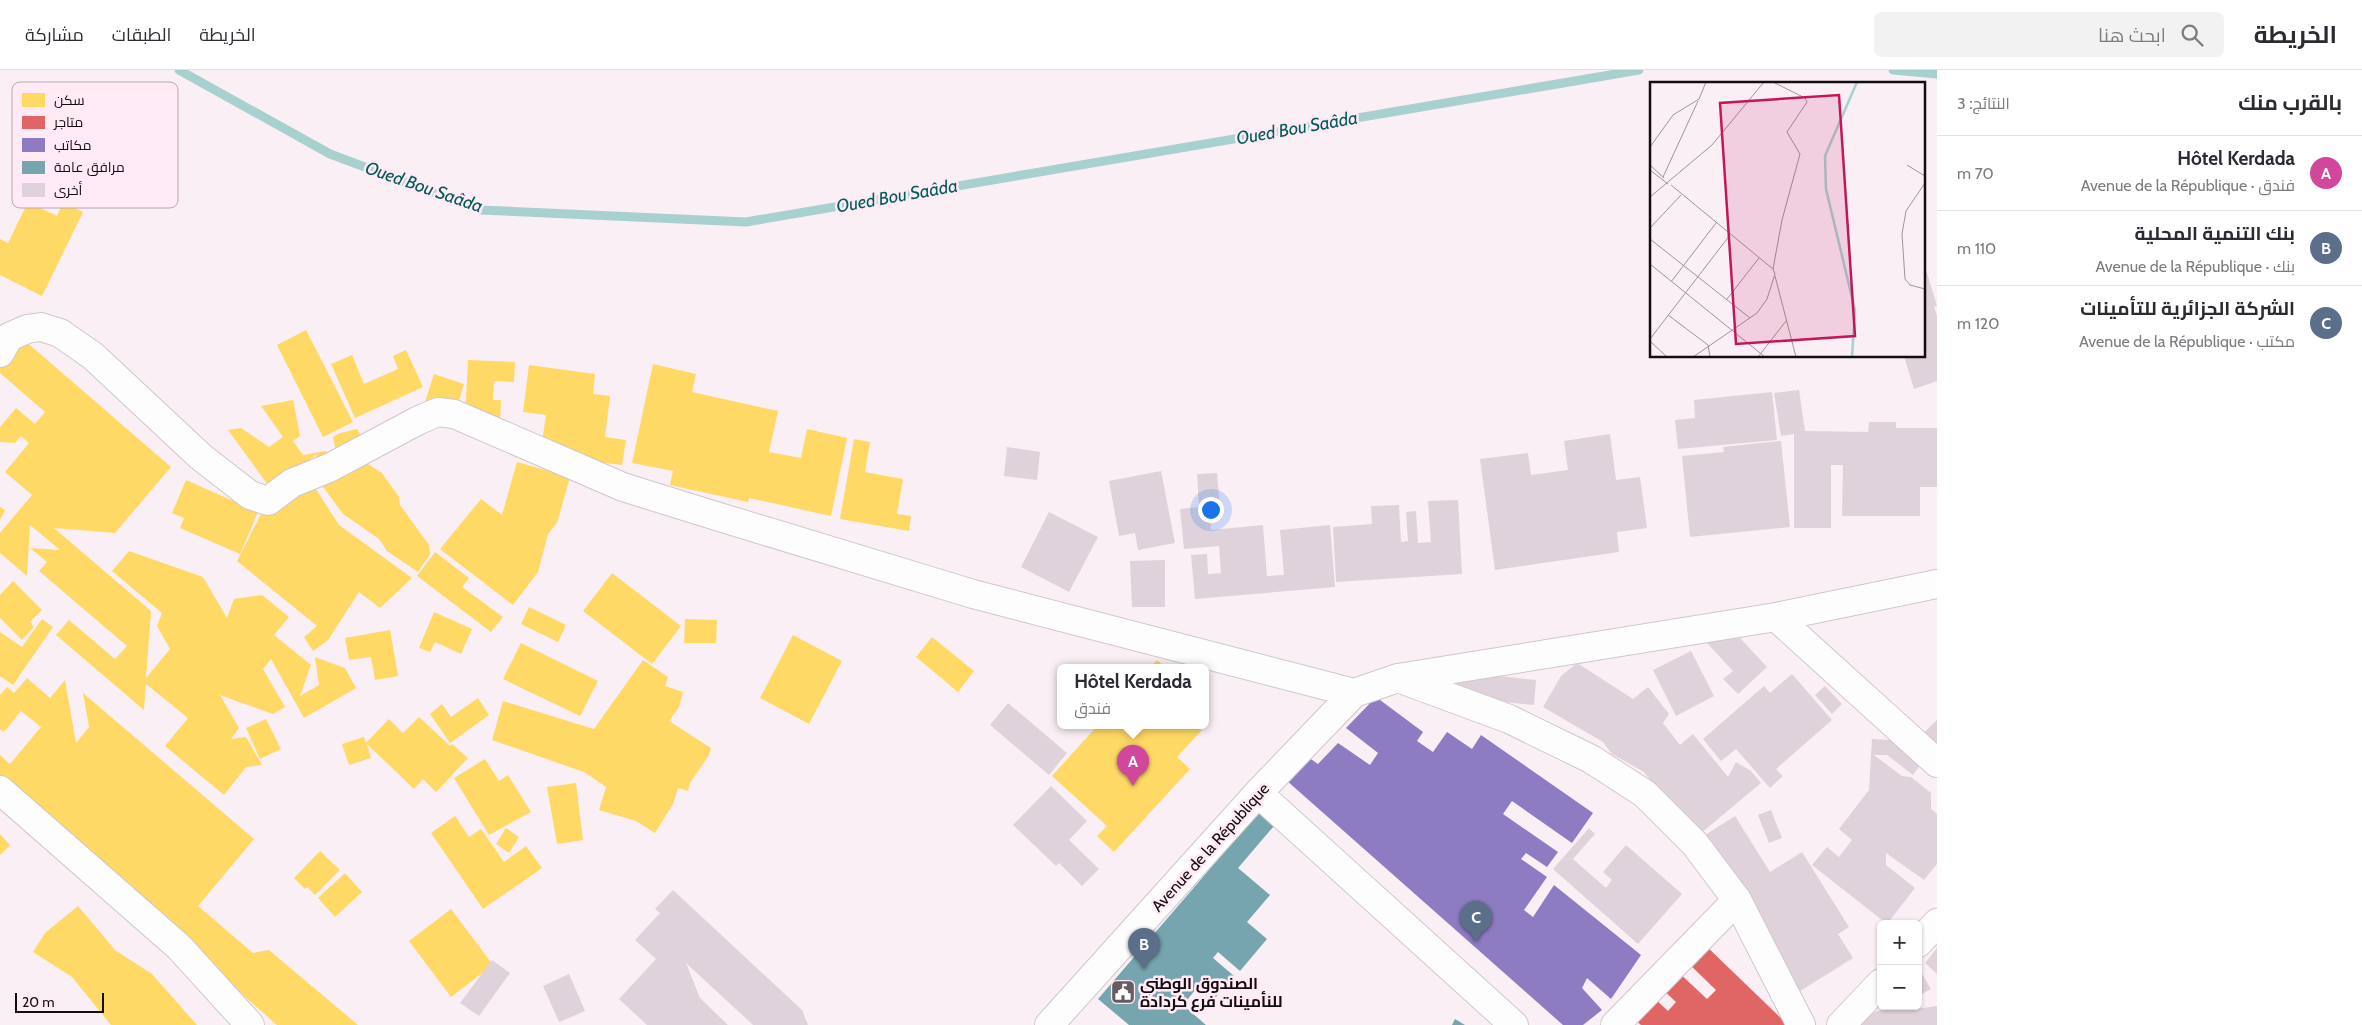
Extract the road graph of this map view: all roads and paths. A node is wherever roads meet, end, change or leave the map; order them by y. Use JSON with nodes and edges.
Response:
{"nodes":[{"id":1,"x":0,"y":354,"type":"edge"},
{"id":2,"x":1937,"y":584,"type":"edge"},
{"id":3,"x":1776,"y":617,"type":"junction"},
{"id":4,"x":1398,"y":678,"type":"junction"},
{"id":5,"x":1354,"y":692,"type":"junction"},
{"id":6,"x":1937,"y":763,"type":"edge"},
{"id":7,"x":0,"y":790,"type":"edge"},
{"id":8,"x":1258,"y":793,"type":"junction"},
{"id":9,"x":1737,"y":900,"type":"junction"},
{"id":10,"x":1937,"y":923,"type":"edge"},
{"id":11,"x":1922,"y":939,"type":"edge"},
{"id":12,"x":1877,"y":987,"type":"edge"},
{"id":13,"x":1060,"y":1021,"type":"edge"},
{"id":14,"x":250,"y":1025,"type":"edge"},
{"id":15,"x":1514,"y":1025,"type":"edge"},
{"id":16,"x":1615,"y":1025,"type":"edge"},
{"id":17,"x":1801,"y":1025,"type":"edge"},
{"id":18,"x":1841,"y":1025,"type":"edge"}],
"edges":[{"from":1,"to":5,"type":"street"},
{"from":2,"to":3,"type":"street"},
{"from":3,"to":4,"type":"street"},
{"from":3,"to":6,"type":"street"},
{"from":4,"to":5,"type":"street"},
{"from":4,"to":9,"type":"street"},
{"from":5,"to":8,"type":"street","name":"Avenue de la République"},
{"from":7,"to":14,"type":"street"},
{"from":8,"to":13,"type":"street","name":"Avenue de la République"},
{"from":8,"to":15,"type":"street"},
{"from":9,"to":16,"type":"street"},
{"from":9,"to":17,"type":"street"},
{"from":10,"to":11,"type":"street"},
{"from":12,"to":18,"type":"street"}]}
